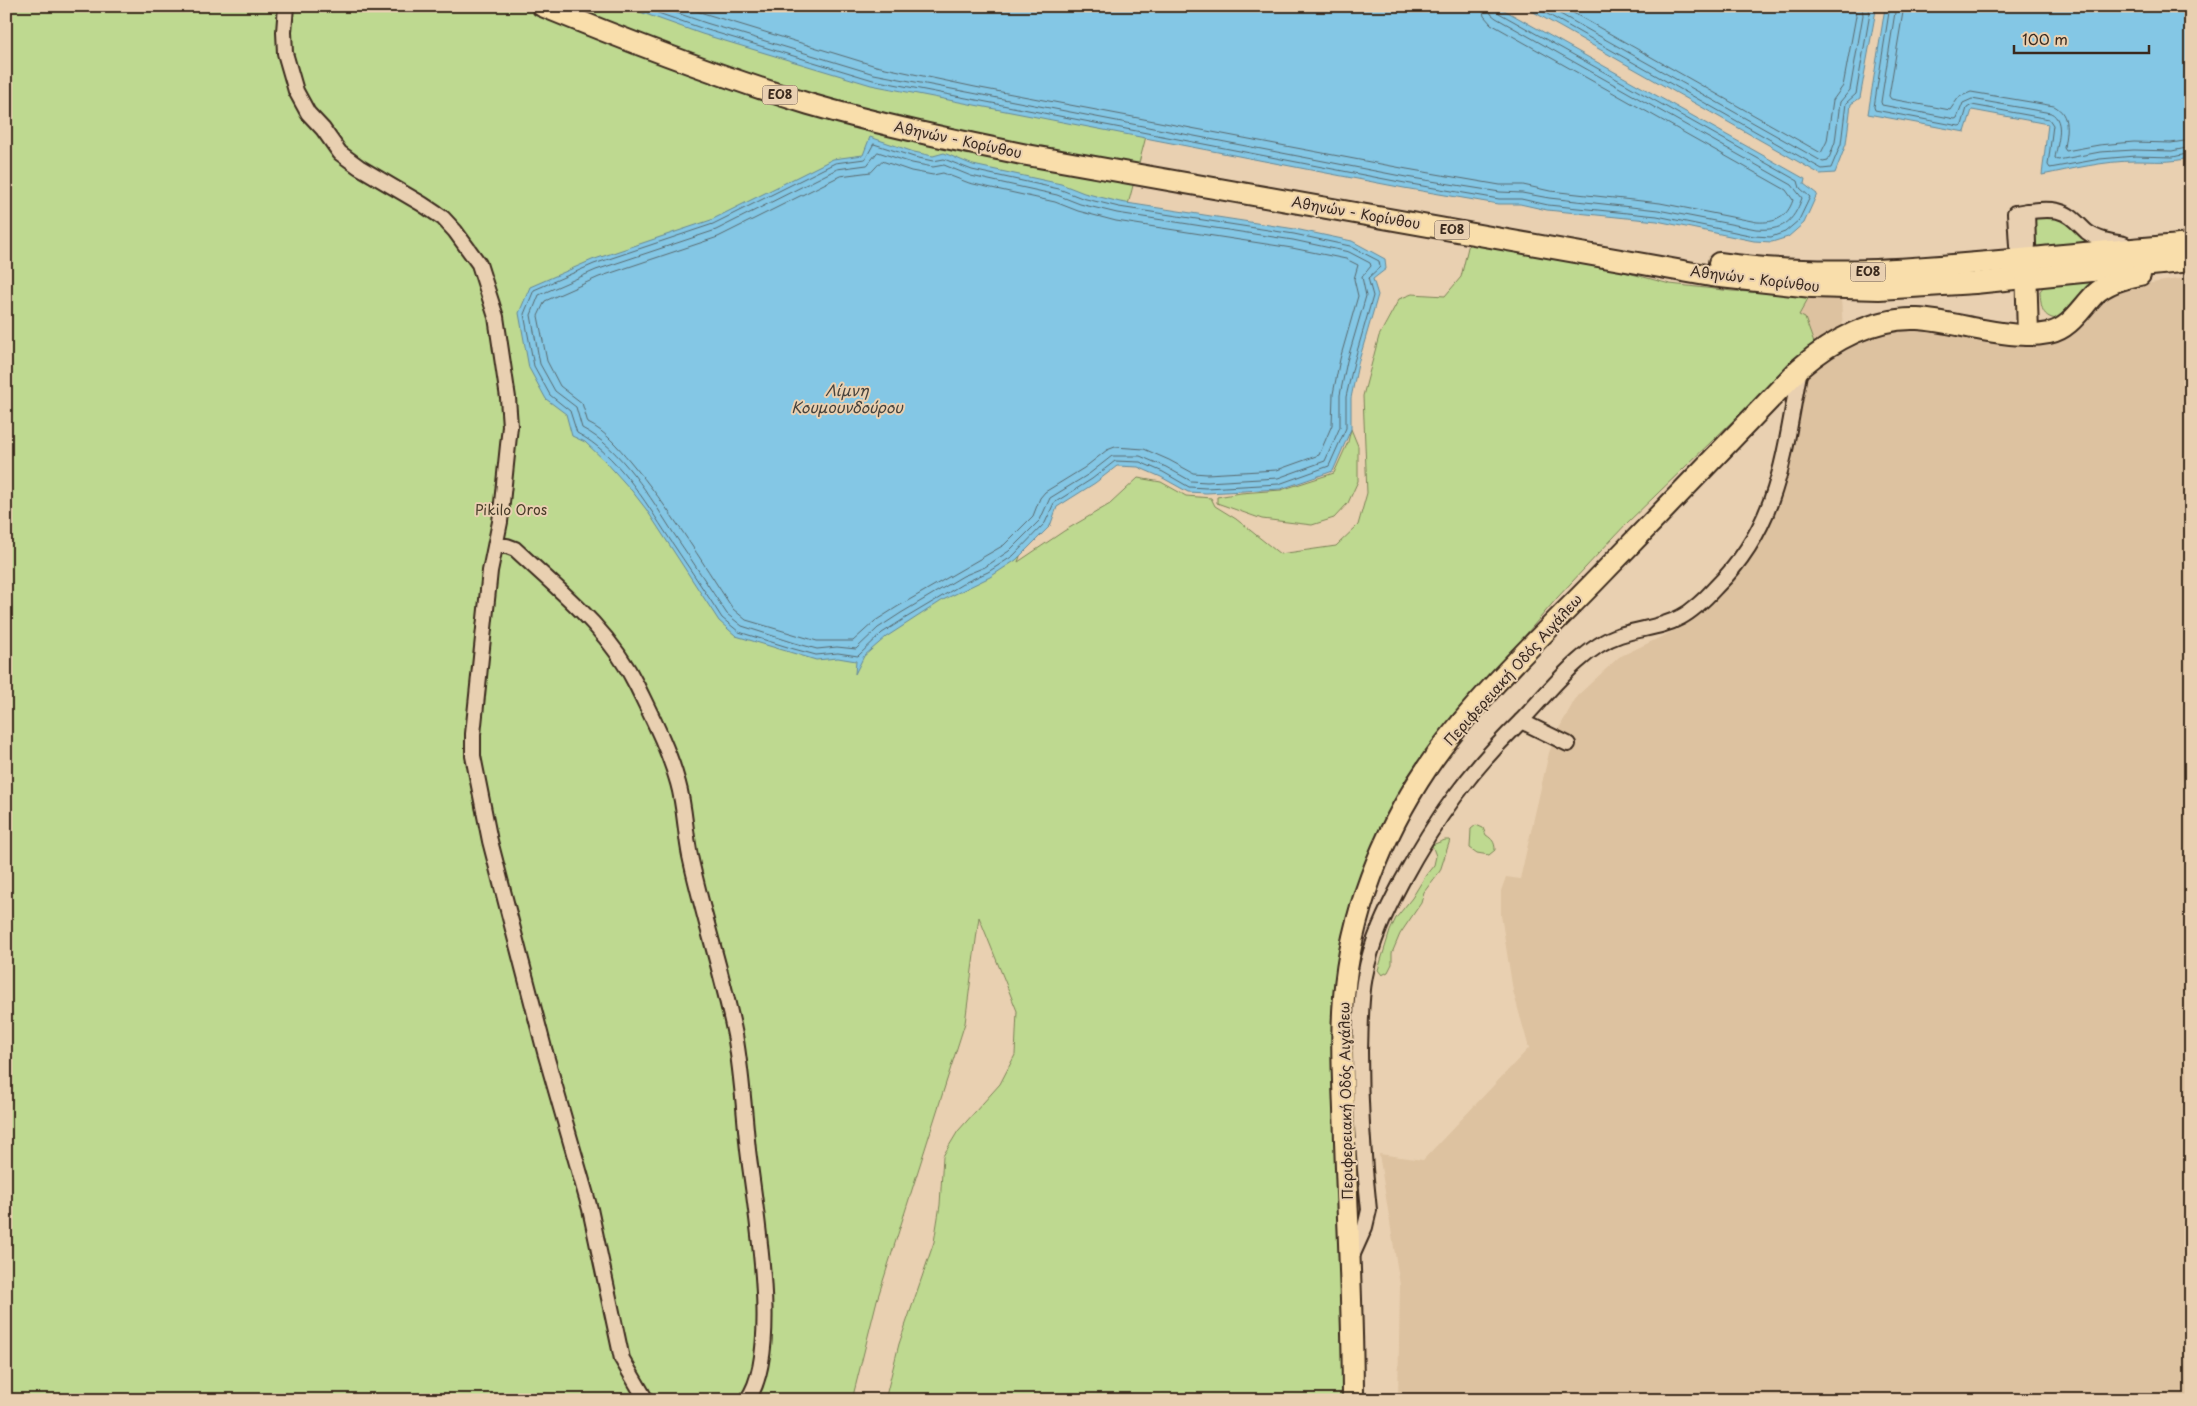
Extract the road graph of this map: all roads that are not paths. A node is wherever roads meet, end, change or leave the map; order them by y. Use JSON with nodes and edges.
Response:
{"nodes":[{"id":1,"x":286,"y":6,"type":"edge"},
{"id":2,"x":542,"y":6,"type":"edge"},
{"id":3,"x":576,"y":6,"type":"edge"},
{"id":4,"x":2191,"y":244,"type":"edge"},
{"id":5,"x":2162,"y":256,"type":"junction"},
{"id":6,"x":2191,"y":261,"type":"edge"},
{"id":7,"x":2026,"y":268,"type":"junction"},
{"id":8,"x":2028,"y":335,"type":"junction"},
{"id":9,"x":1800,"y":368,"type":"junction"},
{"id":10,"x":496,"y":546,"type":"junction"},
{"id":11,"x":1521,"y":721,"type":"junction"},
{"id":12,"x":1568,"y":744,"type":"dead end"},
{"id":13,"x":1350,"y":1259,"type":"junction"},
{"id":14,"x":646,"y":1400,"type":"edge"},
{"id":15,"x":747,"y":1400,"type":"edge"},
{"id":16,"x":1353,"y":1400,"type":"edge"}],
"edges":[{"from":1,"to":10,"type":"street"},
{"from":2,"to":7,"type":"highway","name":"Αθηνών - Κορίνθου","number":"ΕΟ8"},
{"from":3,"to":7,"type":"highway","name":"Αθηνών - Κορίνθου","number":"ΕΟ8"},
{"from":4,"to":5,"type":"highway","name":"Αθηνών - Κορίνθου","number":"ΕΟ8"},
{"from":5,"to":6,"type":"highway","name":"Αθηνών - Κορίνθου","number":"ΕΟ8"},
{"from":5,"to":7,"type":"highway","name":"Αθηνών - Κορίνθου","number":"ΕΟ8"},
{"from":5,"to":7,"type":"street"},
{"from":5,"to":8,"type":"highway","name":"Περιφερειακή Οδός Αιγάλεω"},
{"from":7,"to":8,"type":"highway"},
{"from":8,"to":9,"type":"highway","name":"Περιφερειακή Οδός Αιγάλεω"},
{"from":9,"to":11,"type":"street"},
{"from":9,"to":13,"type":"highway","name":"Περιφερειακή Οδός Αιγάλεω"},
{"from":10,"to":14,"type":"street"},
{"from":10,"to":15,"type":"street"},
{"from":11,"to":12,"type":"street"},
{"from":11,"to":13,"type":"street"},
{"from":13,"to":16,"type":"highway","name":"Περιφερειακή Οδός Αιγάλεω"}]}
